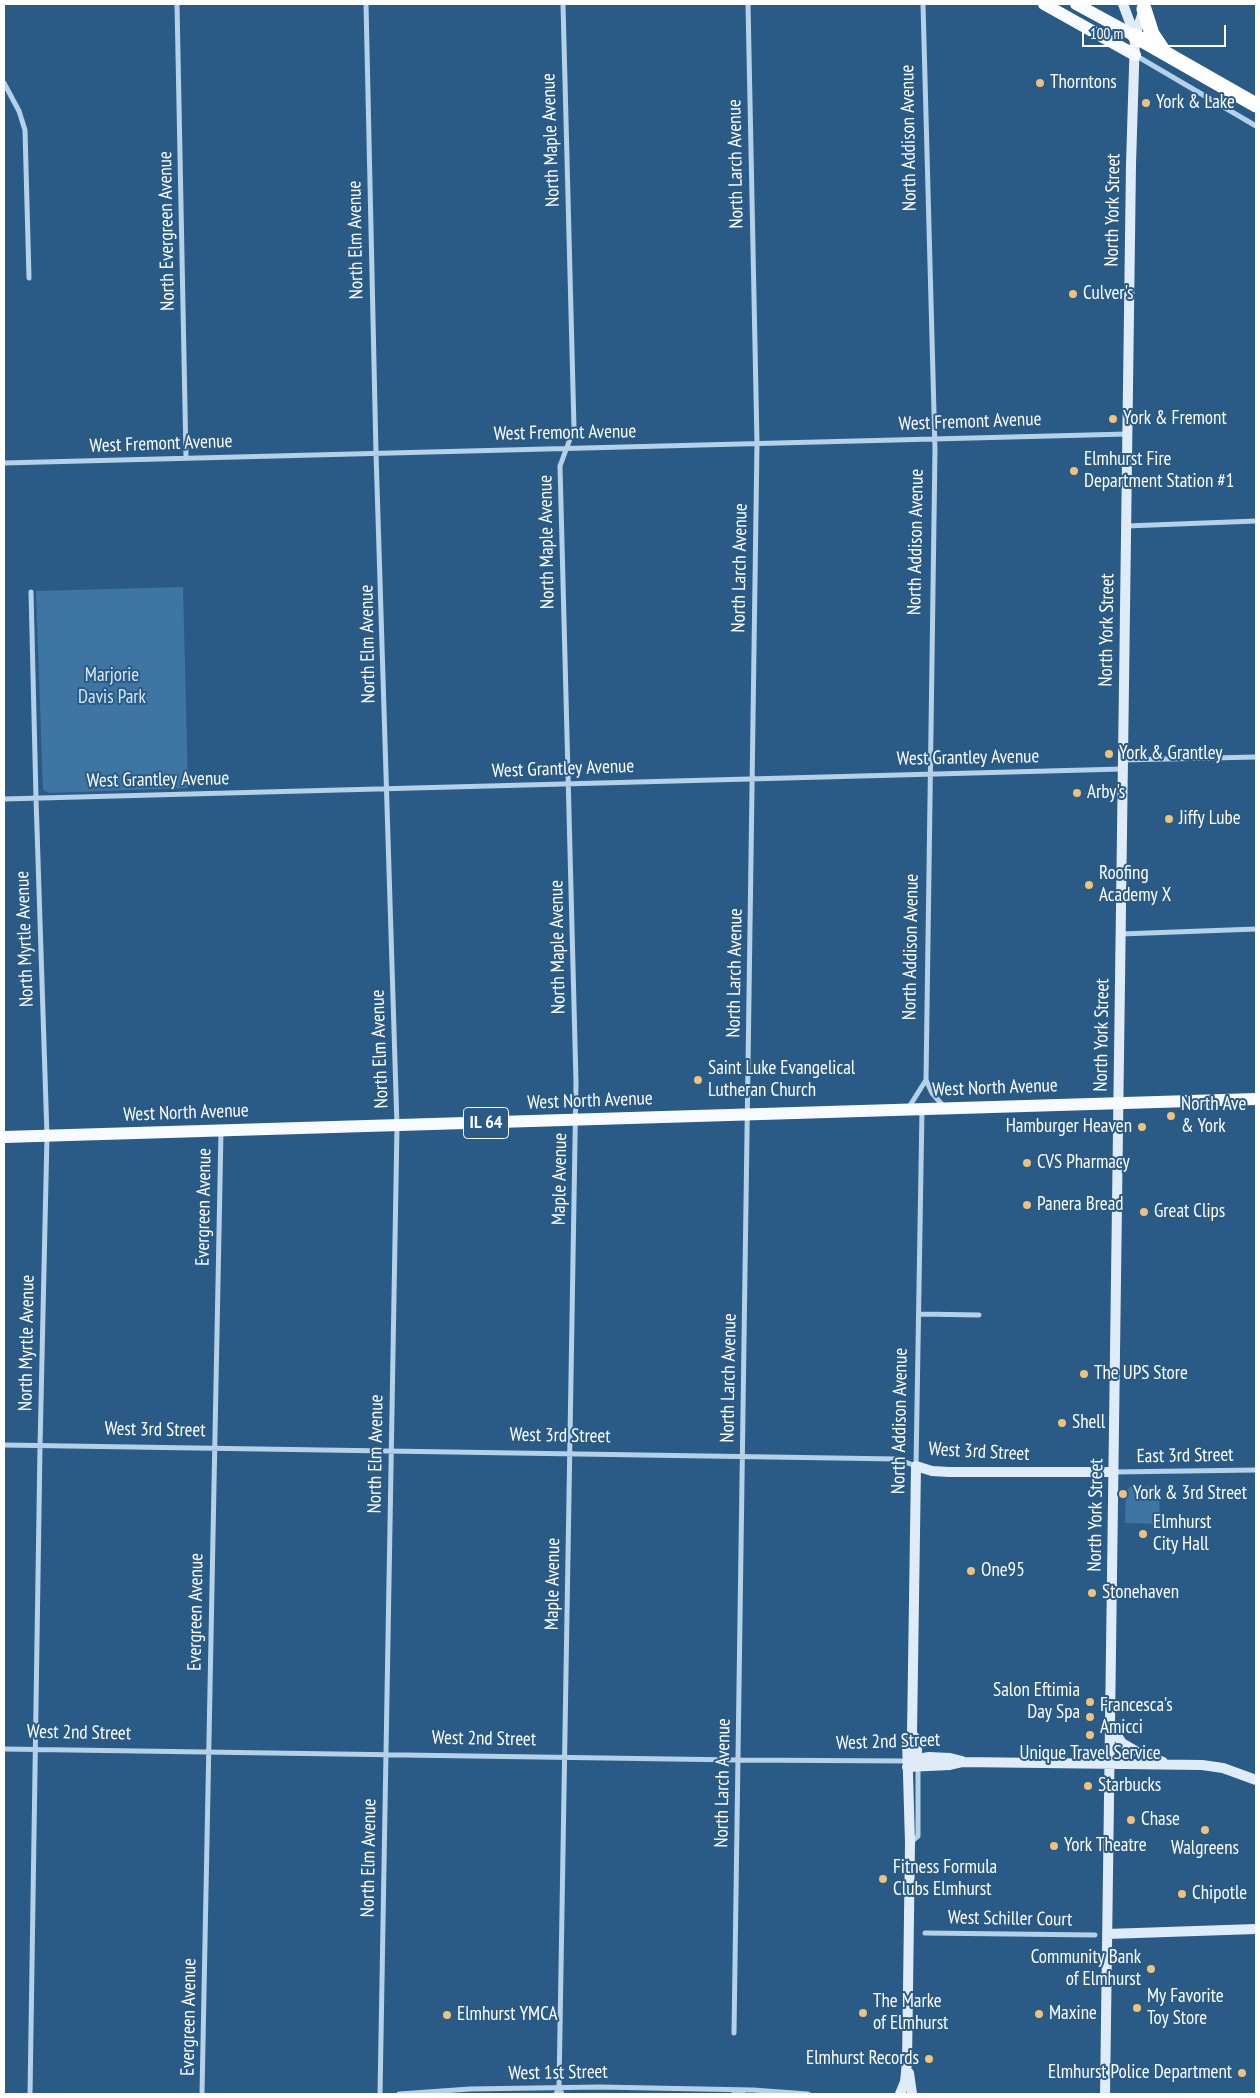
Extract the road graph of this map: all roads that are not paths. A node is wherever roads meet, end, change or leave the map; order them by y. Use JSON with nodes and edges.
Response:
{"nodes":[{"id":1,"x":177,"y":4,"type":"edge"},
{"id":2,"x":366,"y":4,"type":"edge"},
{"id":3,"x":563,"y":4,"type":"edge"},
{"id":4,"x":748,"y":4,"type":"edge"},
{"id":5,"x":923,"y":4,"type":"edge"},
{"id":6,"x":1044,"y":4,"type":"edge"},
{"id":7,"x":1076,"y":4,"type":"edge"},
{"id":8,"x":1124,"y":4,"type":"edge"},
{"id":9,"x":1144,"y":7,"type":"edge"},
{"id":10,"x":1135,"y":36,"type":"junction"},
{"id":11,"x":1164,"y":53,"type":"junction"},
{"id":12,"x":1135,"y":54,"type":"junction"},
{"id":13,"x":4,"y":83,"type":"edge"},
{"id":14,"x":1256,"y":104,"type":"edge"},
{"id":15,"x":1256,"y":126,"type":"edge"},
{"id":16,"x":29,"y":278,"type":"dead end"},
{"id":17,"x":1128,"y":434,"type":"junction"},
{"id":18,"x":934,"y":438,"type":"junction"},
{"id":19,"x":757,"y":443,"type":"junction"},
{"id":20,"x":567,"y":448,"type":"junction"},
{"id":21,"x":376,"y":453,"type":"junction"},
{"id":22,"x":186,"y":458,"type":"junction"},
{"id":23,"x":4,"y":463,"type":"edge"},
{"id":24,"x":1256,"y":522,"type":"edge"},
{"id":25,"x":1126,"y":526,"type":"junction"},
{"id":26,"x":32,"y":592,"type":"dead end"},
{"id":27,"x":1256,"y":757,"type":"edge"},
{"id":28,"x":1123,"y":765,"type":"junction"},
{"id":29,"x":931,"y":774,"type":"junction"},
{"id":30,"x":753,"y":779,"type":"junction"},
{"id":31,"x":569,"y":784,"type":"junction"},
{"id":32,"x":386,"y":789,"type":"junction"},
{"id":33,"x":36,"y":798,"type":"junction"},
{"id":34,"x":4,"y":799,"type":"edge"},
{"id":35,"x":1256,"y":929,"type":"edge"},
{"id":36,"x":1120,"y":934,"type":"junction"},
{"id":37,"x":926,"y":1080,"type":"junction"},
{"id":38,"x":576,"y":1082,"type":"joint"},
{"id":39,"x":1256,"y":1099,"type":"edge"},
{"id":40,"x":1118,"y":1103,"type":"junction"},
{"id":41,"x":946,"y":1108,"type":"junction"},
{"id":42,"x":907,"y":1109,"type":"junction"},
{"id":43,"x":922,"y":1109,"type":"junction"},
{"id":44,"x":748,"y":1114,"type":"junction"},
{"id":45,"x":576,"y":1121,"type":"junction"},
{"id":46,"x":397,"y":1126,"type":"junction"},
{"id":47,"x":221,"y":1131,"type":"junction"},
{"id":48,"x":47,"y":1136,"type":"junction"},
{"id":49,"x":4,"y":1137,"type":"edge"},
{"id":50,"x":920,"y":1314,"type":"junction"},
{"id":51,"x":979,"y":1315,"type":"dead end"},
{"id":52,"x":4,"y":1444,"type":"edge"},
{"id":53,"x":40,"y":1446,"type":"junction"},
{"id":54,"x":214,"y":1449,"type":"junction"},
{"id":55,"x":391,"y":1451,"type":"junction"},
{"id":56,"x":570,"y":1454,"type":"junction"},
{"id":57,"x":743,"y":1457,"type":"junction"},
{"id":58,"x":916,"y":1466,"type":"junction"},
{"id":59,"x":1256,"y":1470,"type":"edge"},
{"id":60,"x":1114,"y":1472,"type":"junction"},
{"id":61,"x":1110,"y":1725,"type":"junction"},
{"id":62,"x":4,"y":1750,"type":"edge"},
{"id":63,"x":35,"y":1750,"type":"junction"},
{"id":64,"x":208,"y":1753,"type":"junction"},
{"id":65,"x":385,"y":1755,"type":"junction"},
{"id":66,"x":565,"y":1758,"type":"junction"},
{"id":67,"x":738,"y":1760,"type":"junction"},
{"id":68,"x":912,"y":1763,"type":"junction"},
{"id":69,"x":1110,"y":1764,"type":"junction"},
{"id":70,"x":1171,"y":1765,"type":"junction"},
{"id":71,"x":1256,"y":1780,"type":"edge"},
{"id":72,"x":1256,"y":1929,"type":"edge"},
{"id":73,"x":925,"y":1933,"type":"dead end"},
{"id":74,"x":1095,"y":1934,"type":"dead end"},
{"id":75,"x":1107,"y":1934,"type":"junction"},
{"id":76,"x":734,"y":2033,"type":"dead end"},
{"id":77,"x":907,"y":2062,"type":"junction"},
{"id":78,"x":559,"y":2087,"type":"junction"},
{"id":79,"x":718,"y":2090,"type":"junction"},
{"id":80,"x":30,"y":2094,"type":"edge"},
{"id":81,"x":202,"y":2094,"type":"edge"},
{"id":82,"x":380,"y":2094,"type":"edge"},
{"id":83,"x":399,"y":2094,"type":"edge"},
{"id":84,"x":556,"y":2094,"type":"edge"},
{"id":85,"x":562,"y":2094,"type":"edge"},
{"id":86,"x":743,"y":2094,"type":"edge"},
{"id":87,"x":808,"y":2094,"type":"edge"},
{"id":88,"x":899,"y":2094,"type":"edge"},
{"id":89,"x":912,"y":2094,"type":"edge"},
{"id":90,"x":1104,"y":2094,"type":"edge"}],
"edges":[{"from":1,"to":22,"type":"street","name":"North Evergreen Avenue"},
{"from":2,"to":21,"type":"street","name":"North Elm Avenue"},
{"from":3,"to":20,"type":"street","name":"North Maple Avenue"},
{"from":4,"to":19,"type":"street","name":"North Larch Avenue"},
{"from":5,"to":18,"type":"street","name":"North Addison Avenue"},
{"from":6,"to":12,"type":"main road"},
{"from":7,"to":10,"type":"main road"},
{"from":8,"to":10,"type":"main road","name":"North York Street"},
{"from":9,"to":10,"type":"main road","name":"North York Street"},
{"from":9,"to":11,"type":"highway"},
{"from":10,"to":11,"type":"highway"},
{"from":10,"to":12,"type":"main road","name":"North York Street"},
{"from":11,"to":14,"type":"highway"},
{"from":12,"to":15,"type":"street"},
{"from":12,"to":17,"type":"main road","name":"North York Street"},
{"from":13,"to":16,"type":"street"},
{"from":17,"to":18,"type":"street","name":"West Fremont Avenue"},
{"from":17,"to":25,"type":"main road","name":"North York Street"},
{"from":18,"to":19,"type":"street","name":"West Fremont Avenue"},
{"from":18,"to":29,"type":"street","name":"North Addison Avenue"},
{"from":19,"to":20,"type":"street","name":"West Fremont Avenue"},
{"from":19,"to":30,"type":"street","name":"North Larch Avenue"},
{"from":20,"to":21,"type":"street","name":"West Fremont Avenue"},
{"from":20,"to":31,"type":"street","name":"North Maple Avenue"},
{"from":21,"to":22,"type":"street","name":"West Fremont Avenue"},
{"from":21,"to":32,"type":"street","name":"North Elm Avenue"},
{"from":22,"to":23,"type":"street","name":"West Fremont Avenue"},
{"from":24,"to":25,"type":"street"},
{"from":25,"to":28,"type":"main road","name":"North York Street"},
{"from":26,"to":33,"type":"street","name":"North Myrtle Avenue"},
{"from":27,"to":28,"type":"street","name":"West Grantley Avenue"},
{"from":28,"to":29,"type":"street","name":"West Grantley Avenue"},
{"from":28,"to":36,"type":"main road","name":"North York Street"},
{"from":29,"to":30,"type":"street","name":"West Grantley Avenue"},
{"from":29,"to":37,"type":"street","name":"North Addison Avenue"},
{"from":30,"to":31,"type":"street","name":"West Grantley Avenue"},
{"from":30,"to":44,"type":"street","name":"North Larch Avenue"},
{"from":31,"to":32,"type":"street","name":"West Grantley Avenue"},
{"from":31,"to":38,"type":"street","name":"North Maple Avenue"},
{"from":32,"to":33,"type":"street","name":"West Grantley Avenue"},
{"from":32,"to":46,"type":"street","name":"North Elm Avenue"},
{"from":33,"to":34,"type":"street","name":"West Grantley Avenue"},
{"from":33,"to":48,"type":"street","name":"North Myrtle Avenue"},
{"from":35,"to":36,"type":"street"},
{"from":36,"to":40,"type":"main road","name":"North York Street"},
{"from":37,"to":41,"type":"street"},
{"from":37,"to":42,"type":"street"},
{"from":38,"to":45,"type":"street","name":"Maple Avenue"},
{"from":39,"to":40,"type":"main road","number":"IL 64"},
{"from":40,"to":41,"type":"main road","name":"West North Avenue","number":"IL 64"},
{"from":40,"to":60,"type":"main road","name":"North York Street"},
{"from":41,"to":43,"type":"main road","name":"West North Avenue","number":"IL 64"},
{"from":42,"to":43,"type":"main road","name":"West North Avenue","number":"IL 64"},
{"from":42,"to":44,"type":"main road","name":"West North Avenue","number":"IL 64"},
{"from":43,"to":50,"type":"street","name":"North Addison Avenue"},
{"from":44,"to":45,"type":"main road","name":"West North Avenue","number":"IL 64"},
{"from":44,"to":57,"type":"street","name":"North Larch Avenue"},
{"from":45,"to":46,"type":"main road","name":"West North Avenue","number":"IL 64"},
{"from":45,"to":56,"type":"street","name":"Maple Avenue"},
{"from":46,"to":47,"type":"main road","name":"West North Avenue","number":"IL 64"},
{"from":46,"to":55,"type":"street","name":"North Elm Avenue"},
{"from":47,"to":48,"type":"main road","name":"West North Avenue","number":"IL 64"},
{"from":47,"to":54,"type":"street","name":"Evergreen Avenue"},
{"from":48,"to":49,"type":"main road","name":"West North Avenue","number":"IL 64"},
{"from":48,"to":53,"type":"street","name":"North Myrtle Avenue"},
{"from":50,"to":51,"type":"street"},
{"from":50,"to":58,"type":"street","name":"North Addison Avenue"},
{"from":52,"to":53,"type":"street","name":"West 3rd Street"},
{"from":53,"to":54,"type":"street","name":"West 3rd Street"},
{"from":53,"to":63,"type":"street","name":"North Myrtle Avenue"},
{"from":54,"to":55,"type":"street","name":"West 3rd Street"},
{"from":54,"to":64,"type":"street","name":"Evergreen Avenue"},
{"from":55,"to":56,"type":"street","name":"West 3rd Street"},
{"from":55,"to":65,"type":"street","name":"North Elm Avenue"},
{"from":56,"to":57,"type":"street","name":"West 3rd Street"},
{"from":56,"to":66,"type":"street","name":"Maple Avenue"},
{"from":57,"to":58,"type":"street","name":"West 3rd Street"},
{"from":57,"to":67,"type":"street","name":"North Larch Avenue"},
{"from":58,"to":60,"type":"main road","name":"West 3rd Street"},
{"from":58,"to":68,"type":"main road","name":"North Addison Avenue"},
{"from":59,"to":60,"type":"street","name":"East 3rd Street"},
{"from":60,"to":61,"type":"main road","name":"North York Street"},
{"from":61,"to":69,"type":"main road","name":"North York Street"},
{"from":61,"to":70,"type":"main road"},
{"from":62,"to":63,"type":"street","name":"West 2nd Street"},
{"from":63,"to":64,"type":"street","name":"West 2nd Street"},
{"from":63,"to":80,"type":"street","name":"North Myrtle Avenue"},
{"from":64,"to":65,"type":"street","name":"West 2nd Street"},
{"from":64,"to":81,"type":"street","name":"Evergreen Avenue"},
{"from":65,"to":66,"type":"street","name":"West 2nd Street"},
{"from":65,"to":82,"type":"street","name":"North Elm Avenue"},
{"from":66,"to":67,"type":"street","name":"West 2nd Street"},
{"from":66,"to":78,"type":"street","name":"Maple Avenue"},
{"from":67,"to":68,"type":"street","name":"West 2nd Street"},
{"from":67,"to":76,"type":"street","name":"North Larch Avenue"},
{"from":68,"to":69,"type":"main road","name":"West 2nd Street"},
{"from":68,"to":77,"type":"main road","name":"North Addison Avenue"},
{"from":69,"to":70,"type":"main road","name":"West 2nd Street"},
{"from":69,"to":75,"type":"main road","name":"North York Street"},
{"from":70,"to":71,"type":"main road"},
{"from":72,"to":75,"type":"main road"},
{"from":73,"to":74,"type":"street","name":"West Schiller Court"},
{"from":75,"to":90,"type":"main road","name":"North York Street"},
{"from":77,"to":88,"type":"main road","name":"North Addison Avenue"},
{"from":77,"to":89,"type":"main road"},
{"from":78,"to":79,"type":"street","name":"West 1st Street"},
{"from":78,"to":83,"type":"street","name":"West 1st Street"},
{"from":78,"to":84,"type":"street","name":"Maple Avenue"},
{"from":78,"to":85,"type":"street","name":"Maple Avenue"},
{"from":79,"to":86,"type":"street","name":"West 1st Street"},
{"from":79,"to":87,"type":"street","name":"West 1st Street"}]}
